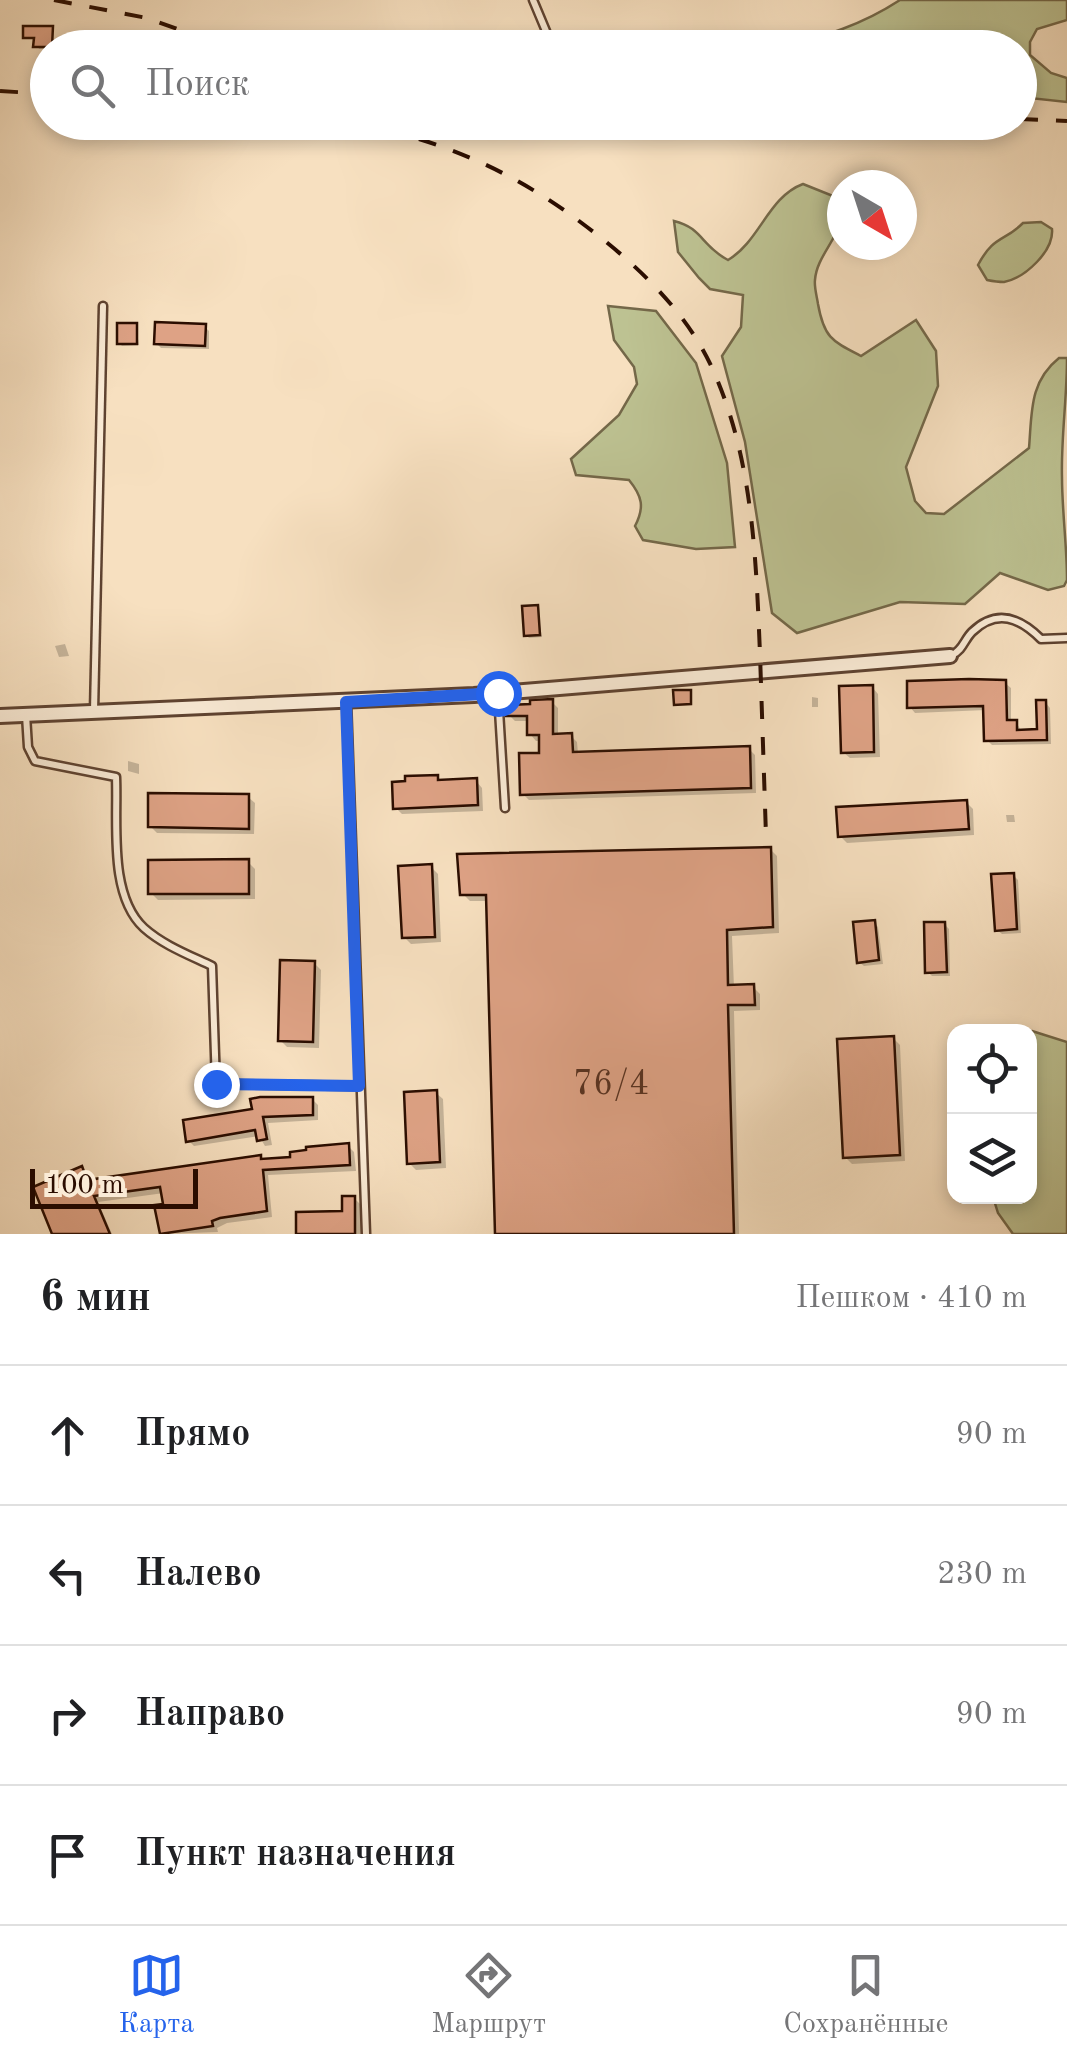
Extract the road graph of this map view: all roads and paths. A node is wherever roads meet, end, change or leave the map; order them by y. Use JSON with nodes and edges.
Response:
{"nodes":[{"id":1,"x":533,"y":0,"type":"edge"},
{"id":2,"x":545,"y":30,"type":"edge"},
{"id":3,"x":104,"y":306,"type":"dead end"},
{"id":4,"x":1067,"y":638,"type":"edge"},
{"id":5,"x":950,"y":656,"type":"joint"},
{"id":6,"x":498,"y":693,"type":"junction"},
{"id":7,"x":346,"y":702,"type":"junction"},
{"id":8,"x":94,"y":712,"type":"junction"},
{"id":9,"x":26,"y":715,"type":"junction"},
{"id":10,"x":0,"y":716,"type":"edge"},
{"id":11,"x":504,"y":808,"type":"dead end"},
{"id":12,"x":359,"y":1086,"type":"junction"},
{"id":13,"x":366,"y":1234,"type":"edge"}],
"edges":[{"from":1,"to":2,"type":"lane"},
{"from":3,"to":8,"type":"lane"},
{"from":4,"to":5,"type":"lane"},
{"from":5,"to":6,"type":"street"},
{"from":6,"to":7,"type":"street"},
{"from":6,"to":11,"type":"lane"},
{"from":7,"to":8,"type":"street"},
{"from":7,"to":12,"type":"lane"},
{"from":8,"to":9,"type":"street"},
{"from":9,"to":10,"type":"street"},
{"from":9,"to":12,"type":"lane"},
{"from":12,"to":13,"type":"lane"}]}
